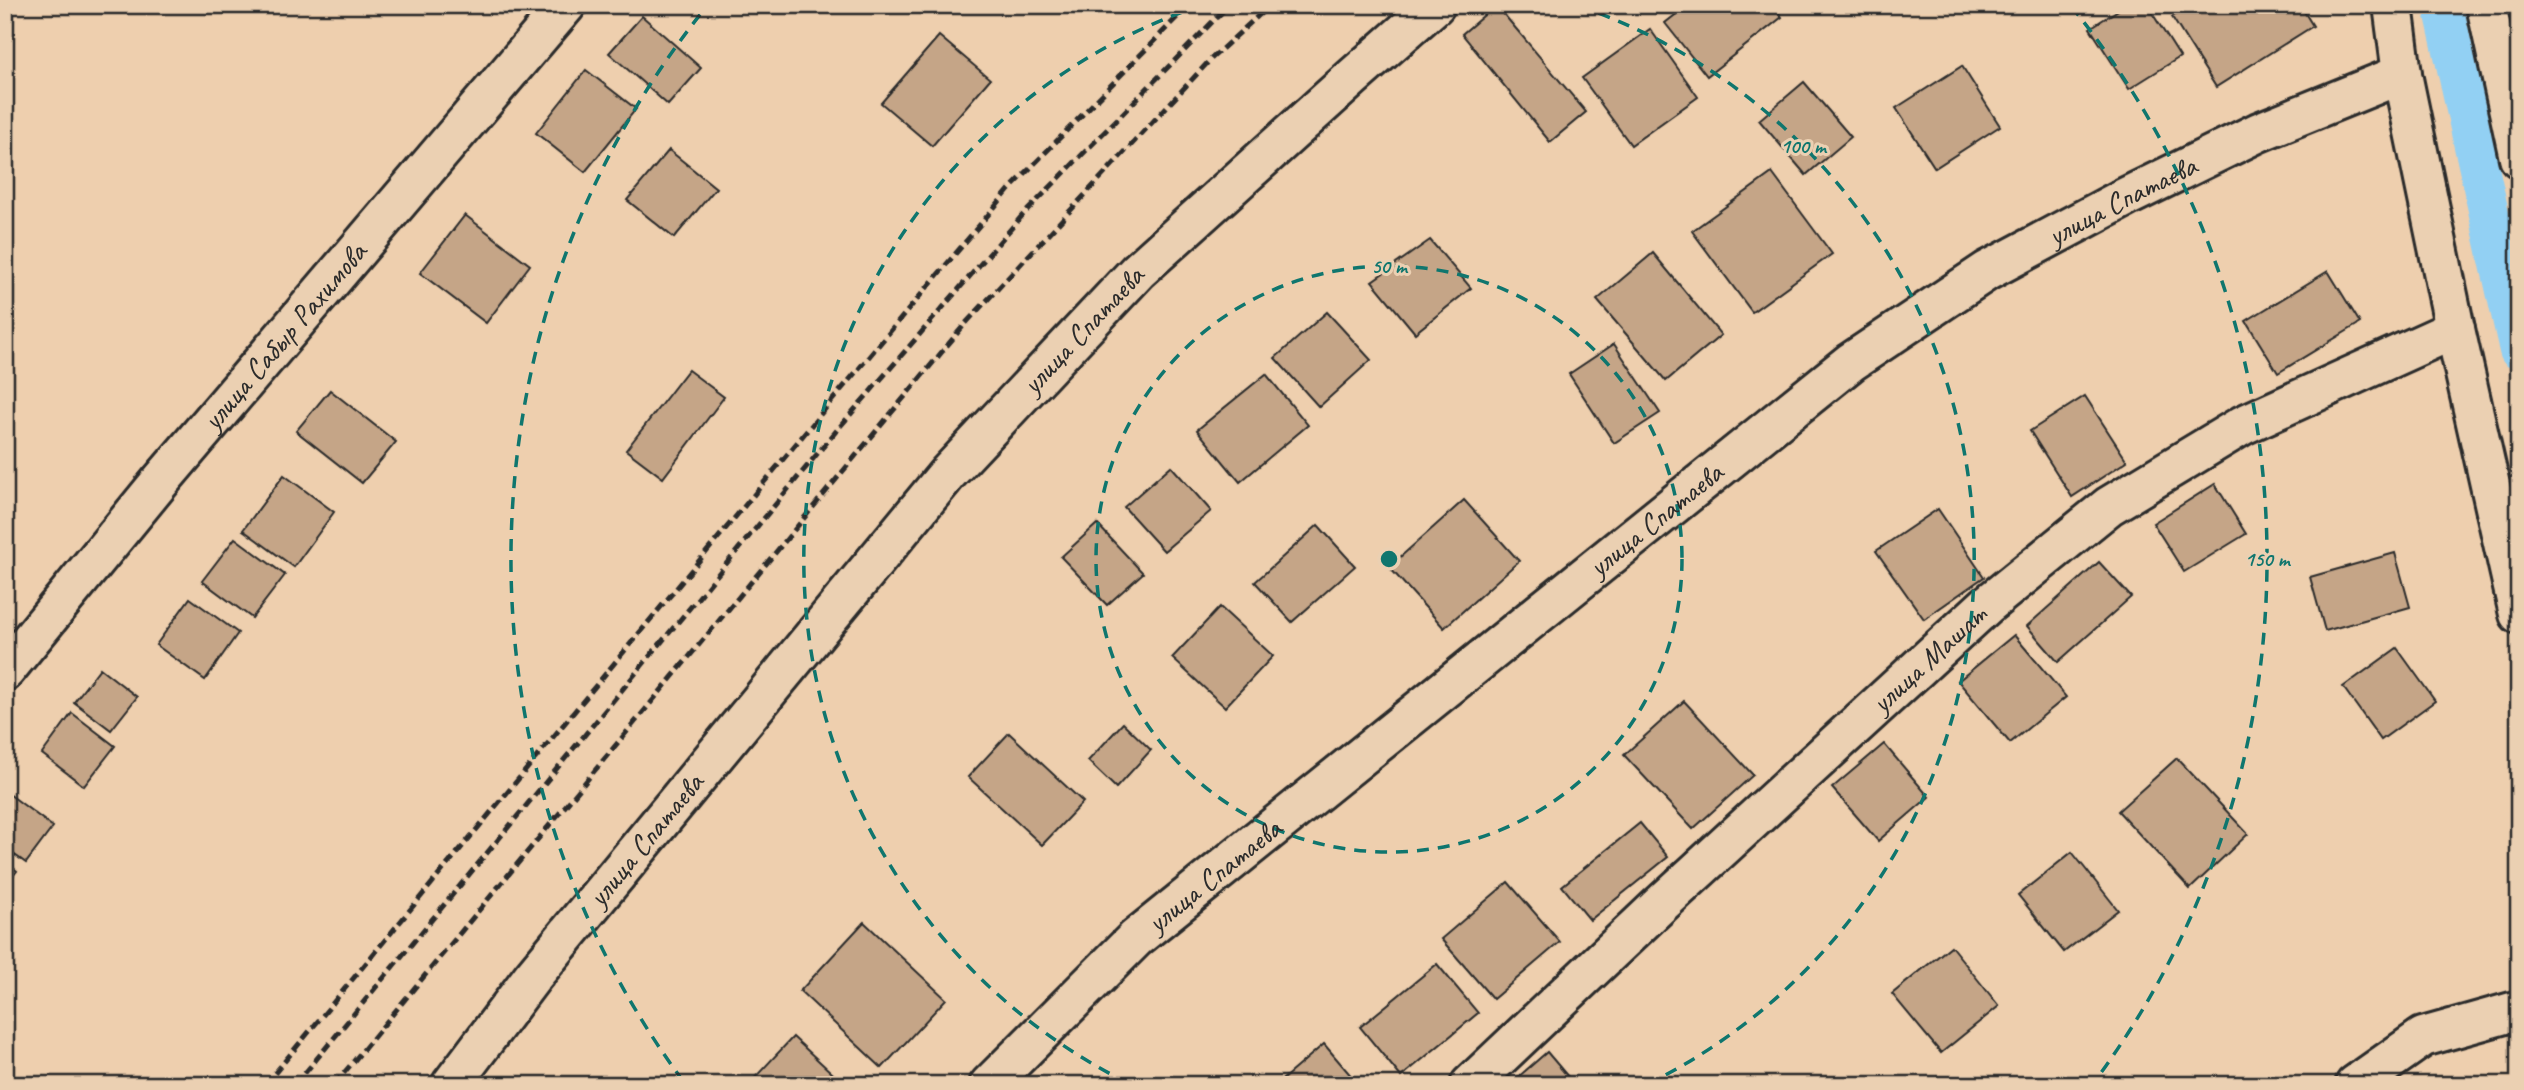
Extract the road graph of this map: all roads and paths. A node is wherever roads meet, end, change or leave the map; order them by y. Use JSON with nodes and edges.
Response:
{"nodes":[{"id":1,"x":566,"y":5,"type":"edge"},
{"id":2,"x":1435,"y":5,"type":"edge"},
{"id":3,"x":2393,"y":5,"type":"edge"},
{"id":4,"x":2486,"y":5,"type":"edge"},
{"id":5,"x":2402,"y":74,"type":"junction"},
{"id":6,"x":2519,"y":158,"type":"edge"},
{"id":7,"x":2455,"y":329,"type":"junction"},
{"id":8,"x":2519,"y":614,"type":"edge"},
{"id":9,"x":5,"y":671,"type":"edge"},
{"id":10,"x":2519,"y":1010,"type":"edge"},
{"id":11,"x":451,"y":1085,"type":"edge"},
{"id":12,"x":989,"y":1085,"type":"edge"},
{"id":13,"x":1470,"y":1085,"type":"edge"},
{"id":14,"x":2355,"y":1085,"type":"edge"}],
"edges":[{"from":1,"to":9,"type":"street","name":"улица Сабыр Рахимова"},
{"from":2,"to":11,"type":"street","name":"улица Спатаева"},
{"from":3,"to":5,"type":"street"},
{"from":4,"to":6,"type":"street"},
{"from":5,"to":7,"type":"street"},
{"from":5,"to":12,"type":"street","name":"улица Спатаева"},
{"from":7,"to":8,"type":"street"},
{"from":7,"to":13,"type":"street","name":"улица Машат"},
{"from":10,"to":14,"type":"street"}]}
